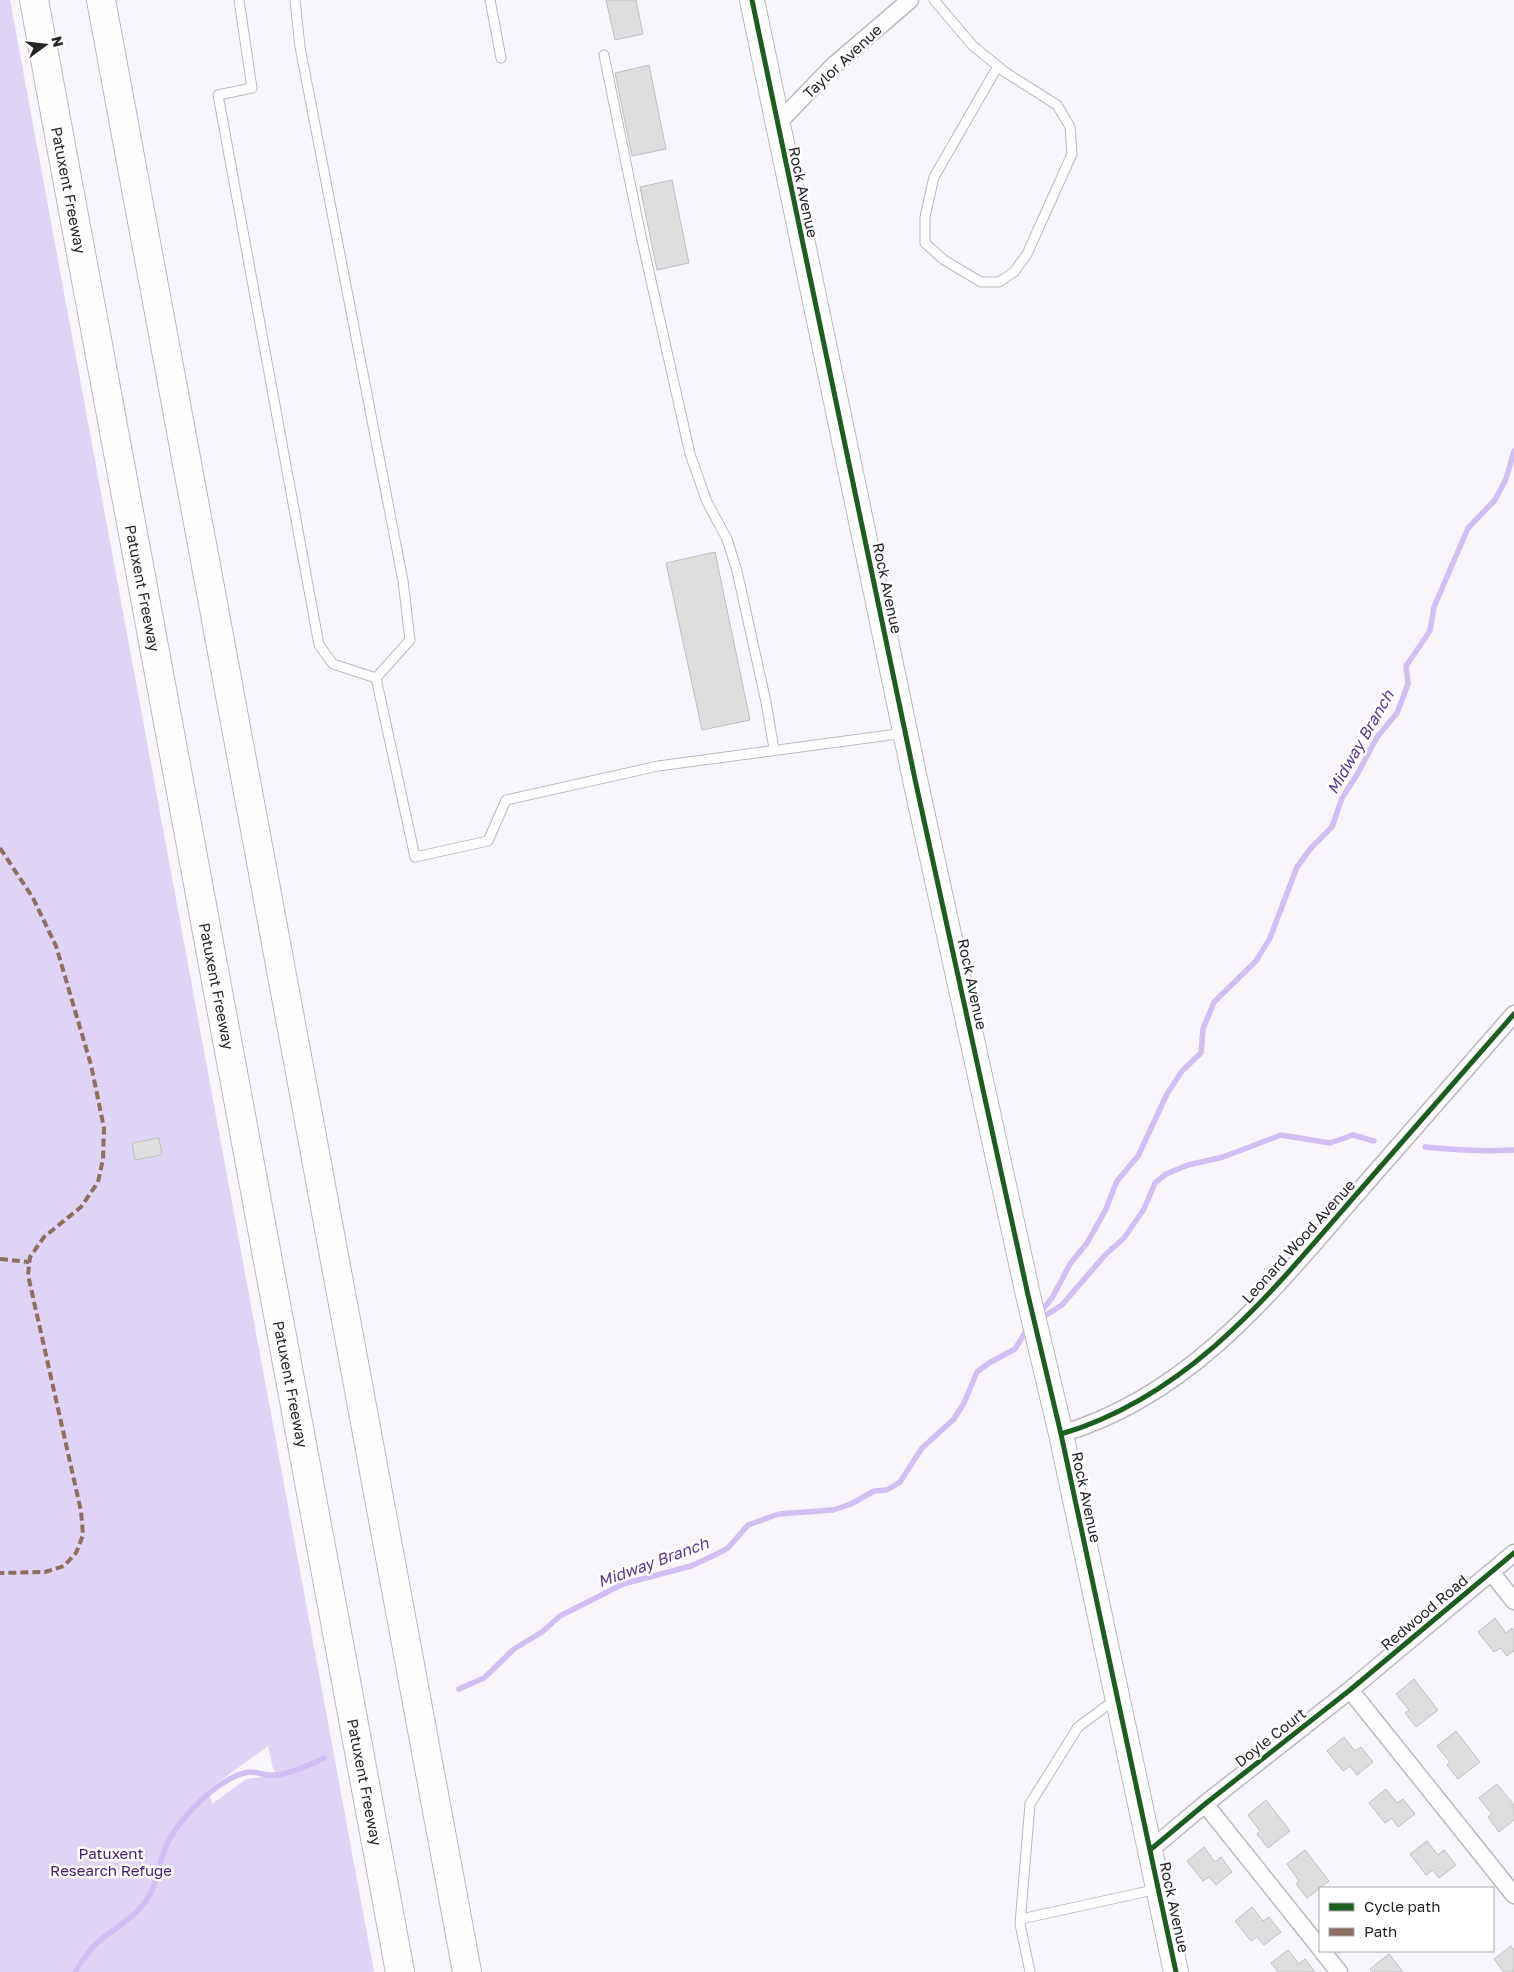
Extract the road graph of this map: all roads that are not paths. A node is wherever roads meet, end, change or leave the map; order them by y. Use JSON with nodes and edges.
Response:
{"nodes":[{"id":1,"x":34,"y":0,"type":"edge"},
{"id":2,"x":101,"y":0,"type":"edge"},
{"id":3,"x":239,"y":0,"type":"edge"},
{"id":4,"x":296,"y":0,"type":"edge"},
{"id":5,"x":490,"y":0,"type":"edge"},
{"id":6,"x":752,"y":0,"type":"edge"},
{"id":7,"x":910,"y":0,"type":"edge"},
{"id":8,"x":934,"y":0,"type":"edge"},
{"id":9,"x":604,"y":55,"type":"dead end"},
{"id":10,"x":501,"y":58,"type":"dead end"},
{"id":11,"x":998,"y":66,"type":"junction"},
{"id":12,"x":777,"y":124,"type":"junction"},
{"id":13,"x":376,"y":678,"type":"junction"},
{"id":14,"x":905,"y":733,"type":"junction"},
{"id":15,"x":774,"y":749,"type":"junction"},
{"id":16,"x":1514,"y":1014,"type":"edge"},
{"id":17,"x":1061,"y":1434,"type":"junction"},
{"id":18,"x":1514,"y":1553,"type":"edge"},
{"id":19,"x":1491,"y":1572,"type":"junction"},
{"id":20,"x":1514,"y":1601,"type":"edge"},
{"id":21,"x":1350,"y":1690,"type":"junction"},
{"id":22,"x":1118,"y":1698,"type":"junction"},
{"id":23,"x":1205,"y":1804,"type":"junction"},
{"id":24,"x":1158,"y":1843,"type":"junction"},
{"id":25,"x":1158,"y":1889,"type":"junction"},
{"id":26,"x":1514,"y":1895,"type":"edge"},
{"id":27,"x":1021,"y":1919,"type":"junction"},
{"id":28,"x":1319,"y":1946,"type":"edge"},
{"id":29,"x":1323,"y":1952,"type":"edge"},
{"id":30,"x":400,"y":1972,"type":"edge"},
{"id":31,"x":467,"y":1972,"type":"edge"},
{"id":32,"x":1030,"y":1972,"type":"edge"},
{"id":33,"x":1176,"y":1972,"type":"edge"},
{"id":34,"x":1339,"y":1972,"type":"edge"}],
"edges":[{"from":1,"to":30,"type":"highway","name":"Patuxent Freeway"},
{"from":2,"to":31,"type":"highway"},
{"from":3,"to":13,"type":"lane"},
{"from":4,"to":13,"type":"lane"},
{"from":5,"to":10,"type":"lane"},
{"from":6,"to":12,"type":"street","name":"Rock Avenue"},
{"from":7,"to":12,"type":"street","name":"Taylor Avenue"},
{"from":8,"to":11,"type":"lane"},
{"from":9,"to":15,"type":"lane"},
{"from":11,"to":11,"type":"lane"},
{"from":12,"to":14,"type":"street","name":"Rock Avenue"},
{"from":13,"to":15,"type":"lane"},
{"from":14,"to":15,"type":"lane"},
{"from":14,"to":17,"type":"street","name":"Rock Avenue"},
{"from":16,"to":17,"type":"street","name":"Leonard Wood Avenue"},
{"from":17,"to":22,"type":"street","name":"Rock Avenue"},
{"from":18,"to":19,"type":"street","name":"Redwood Road"},
{"from":19,"to":20,"type":"street"},
{"from":19,"to":21,"type":"street","name":"Redwood Road"},
{"from":21,"to":23,"type":"street","name":"Doyle Court"},
{"from":21,"to":26,"type":"street"},
{"from":22,"to":24,"type":"street","name":"Rock Avenue"},
{"from":22,"to":27,"type":"lane"},
{"from":23,"to":24,"type":"street","name":"Doyle Court"},
{"from":23,"to":28,"type":"street"},
{"from":24,"to":25,"type":"street","name":"Rock Avenue"},
{"from":25,"to":27,"type":"lane"},
{"from":25,"to":33,"type":"street","name":"Rock Avenue"},
{"from":27,"to":32,"type":"lane"},
{"from":29,"to":34,"type":"street"}]}
